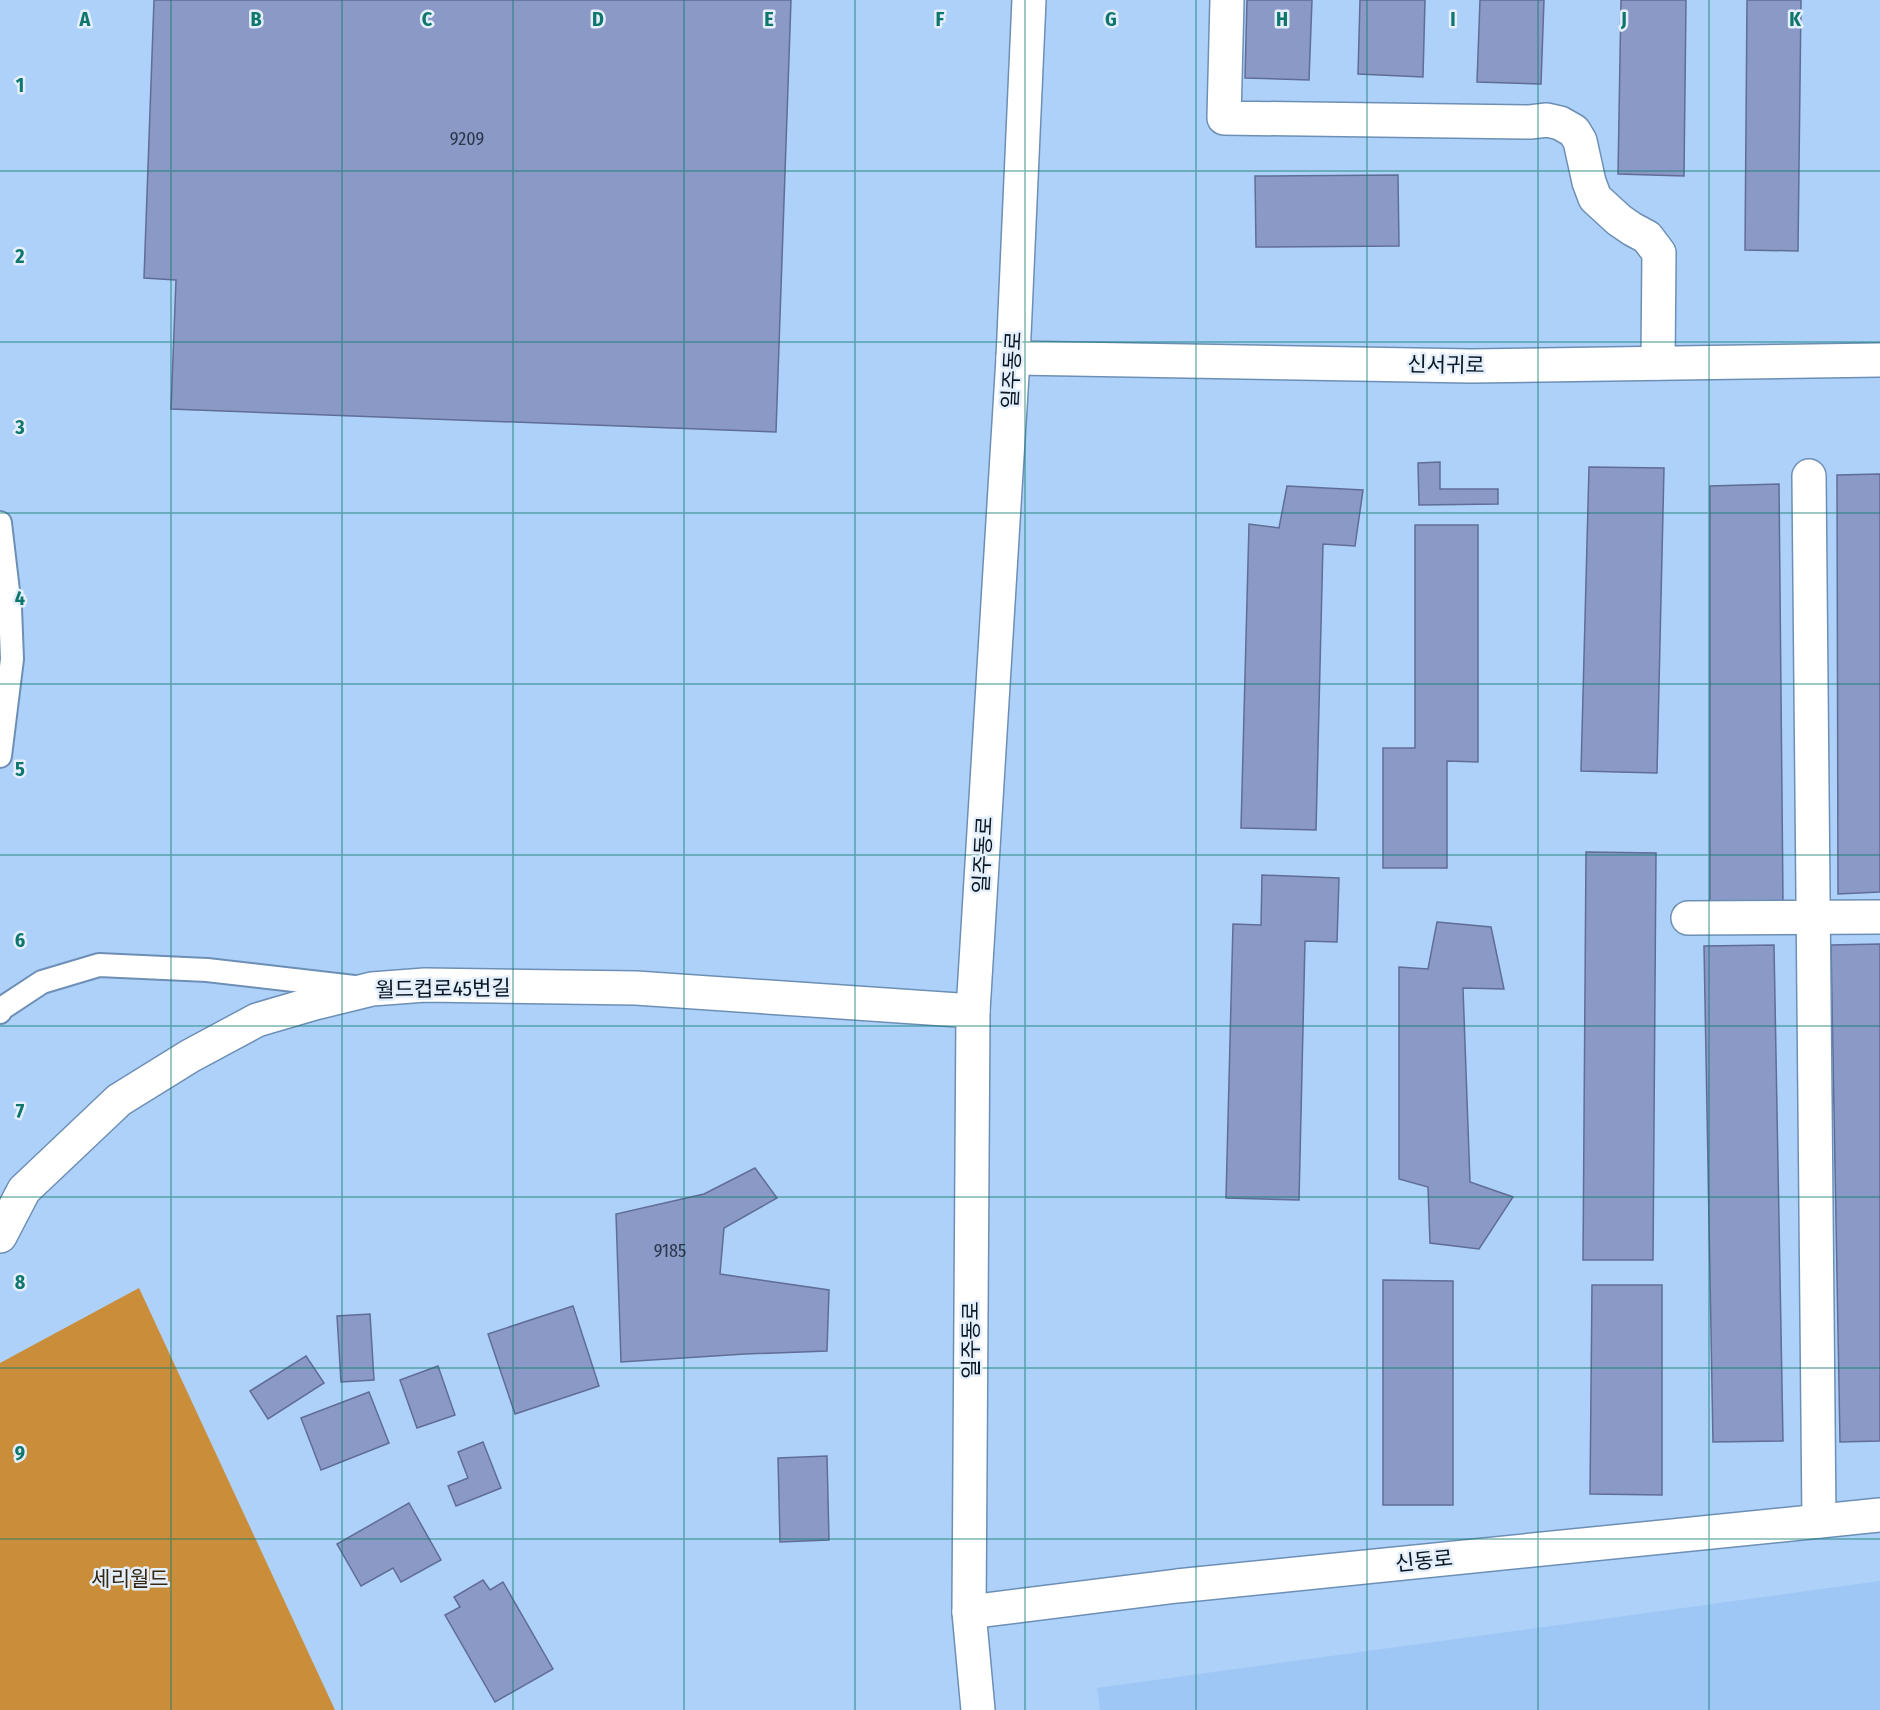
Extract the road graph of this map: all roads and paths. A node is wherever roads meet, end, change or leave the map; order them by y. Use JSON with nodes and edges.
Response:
{"nodes":[{"id":1,"x":1029,"y":0,"type":"edge"},
{"id":2,"x":1227,"y":0,"type":"edge"},
{"id":3,"x":1013,"y":358,"type":"junction"},
{"id":4,"x":1880,"y":360,"type":"edge"},
{"id":5,"x":1658,"y":363,"type":"junction"},
{"id":6,"x":1809,"y":476,"type":"dead end"},
{"id":7,"x":0,"y":523,"type":"edge"},
{"id":8,"x":0,"y":756,"type":"edge"},
{"id":9,"x":1880,"y":917,"type":"edge"},
{"id":10,"x":1688,"y":918,"type":"dead end"},
{"id":11,"x":1813,"y":918,"type":"junction"},
{"id":12,"x":372,"y":989,"type":"junction"},
{"id":13,"x":974,"y":1011,"type":"junction"},
{"id":14,"x":0,"y":1012,"type":"edge"},
{"id":15,"x":0,"y":1236,"type":"edge"},
{"id":16,"x":1880,"y":1515,"type":"edge"},
{"id":17,"x":1819,"y":1521,"type":"junction"},
{"id":18,"x":969,"y":1612,"type":"junction"},
{"id":19,"x":978,"y":1710,"type":"edge"}],
"edges":[{"from":1,"to":3,"type":"street","name":"일주동로"},
{"from":2,"to":5,"type":"street"},
{"from":3,"to":5,"type":"street","name":"신서귀로"},
{"from":3,"to":13,"type":"street","name":"일주동로"},
{"from":4,"to":5,"type":"street","name":"신서귀로"},
{"from":6,"to":11,"type":"street"},
{"from":7,"to":8,"type":"lane"},
{"from":9,"to":11,"type":"street"},
{"from":10,"to":11,"type":"street"},
{"from":11,"to":17,"type":"street"},
{"from":12,"to":13,"type":"street","name":"월드컵로45번길"},
{"from":12,"to":14,"type":"lane"},
{"from":12,"to":15,"type":"street","name":"월드컵로45번길"},
{"from":13,"to":18,"type":"street","name":"일주동로"},
{"from":16,"to":17,"type":"street","name":"신동로"},
{"from":17,"to":18,"type":"street","name":"신동로"},
{"from":18,"to":19,"type":"street","name":"일주동로"}]}
